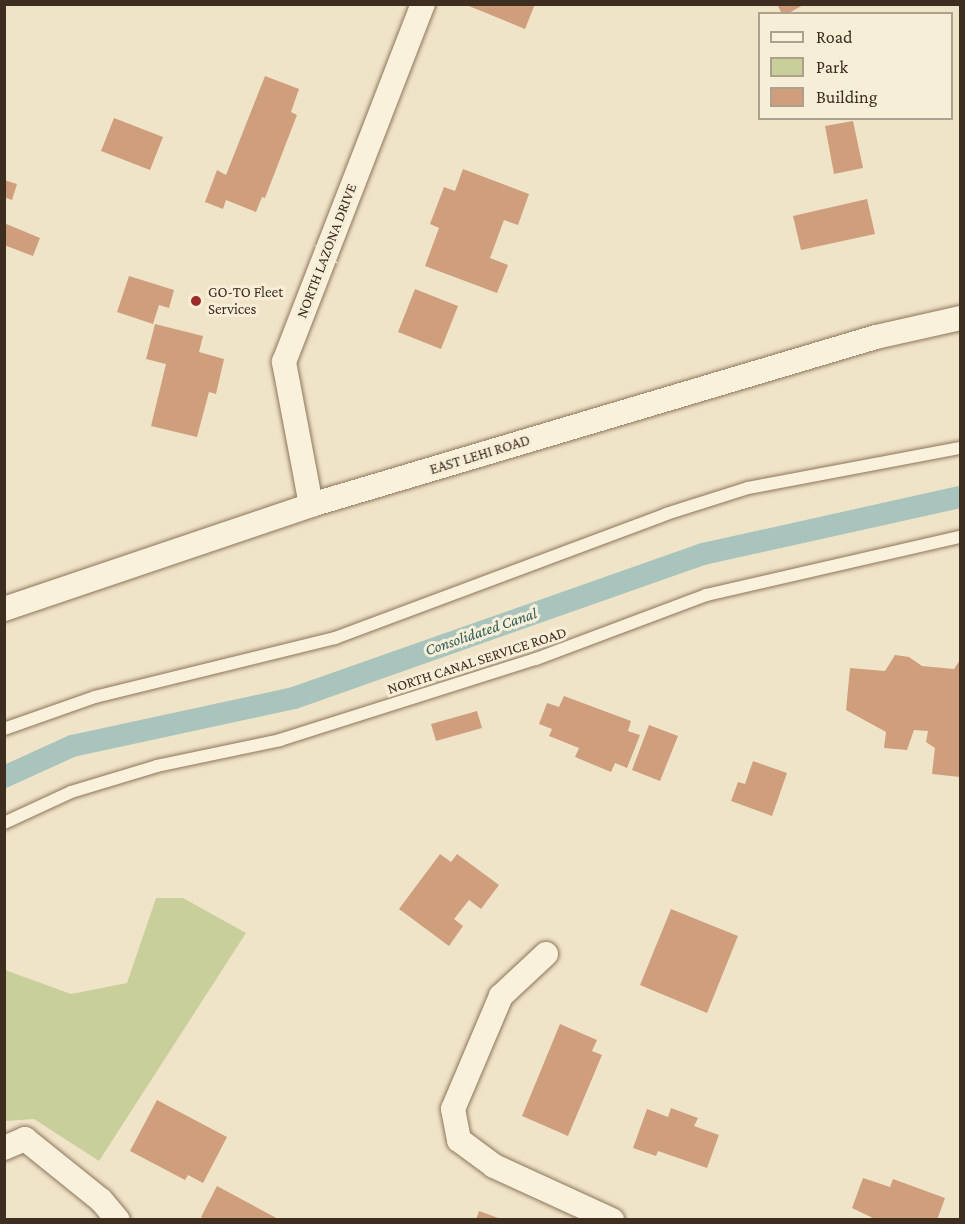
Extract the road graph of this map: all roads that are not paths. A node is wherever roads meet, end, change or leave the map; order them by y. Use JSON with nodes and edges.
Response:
{"nodes":[{"id":1,"x":423,"y":4,"type":"edge"},
{"id":2,"x":960,"y":318,"type":"edge"},
{"id":3,"x":960,"y":448,"type":"edge"},
{"id":4,"x":311,"y":505,"type":"junction"},
{"id":5,"x":960,"y":537,"type":"edge"},
{"id":6,"x":4,"y":609,"type":"edge"},
{"id":7,"x":4,"y":729,"type":"edge"},
{"id":8,"x":4,"y":822,"type":"edge"},
{"id":9,"x":546,"y":954,"type":"dead end"},
{"id":10,"x":15,"y":1143,"type":"edge"},
{"id":11,"x":601,"y":1218,"type":"edge"},
{"id":12,"x":118,"y":1220,"type":"edge"}],
"edges":[{"from":1,"to":4,"type":"street","name":"NORTH LAZONA DRIVE"},
{"from":2,"to":4,"type":"street","name":"EAST LEHI ROAD"},
{"from":3,"to":7,"type":"lane"},
{"from":4,"to":6,"type":"street","name":"EAST LEHI ROAD"},
{"from":5,"to":8,"type":"lane","name":"NORTH CANAL SERVICE ROAD"},
{"from":9,"to":11,"type":"street"},
{"from":10,"to":12,"type":"street"}]}
